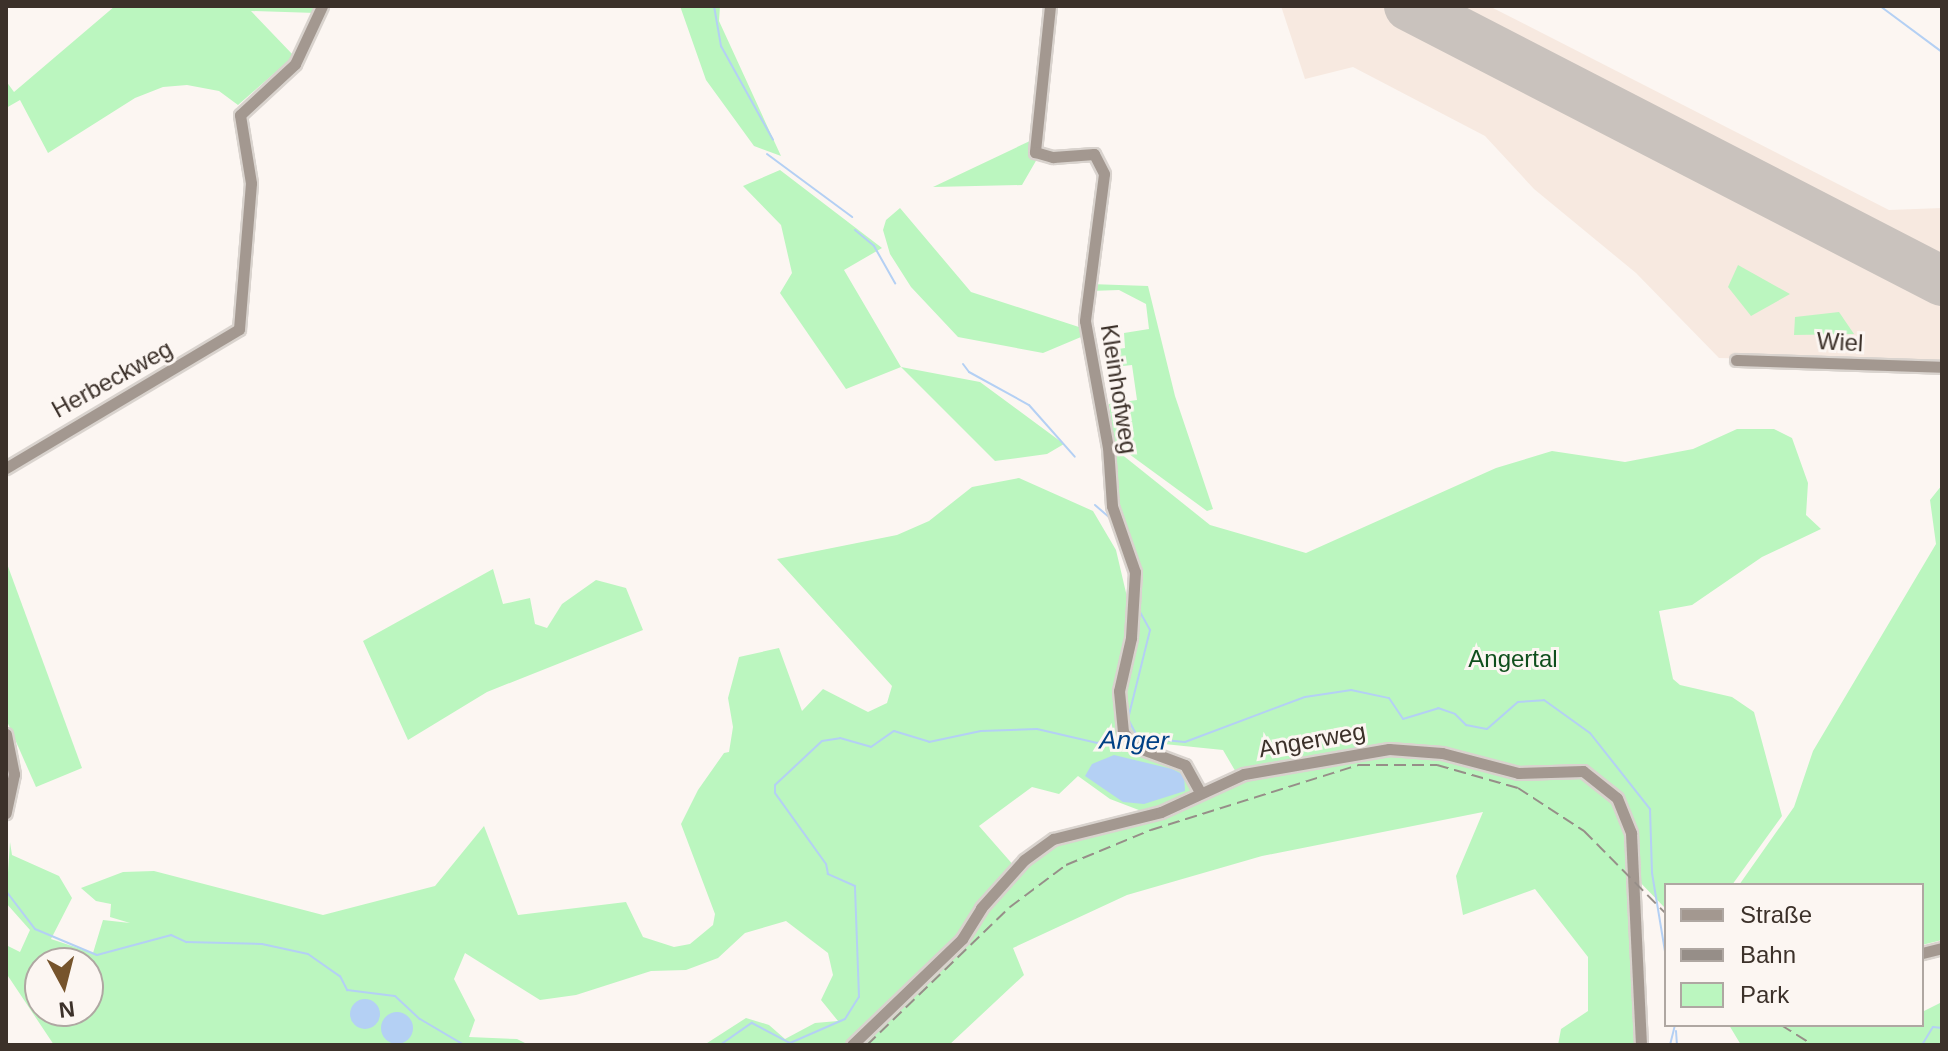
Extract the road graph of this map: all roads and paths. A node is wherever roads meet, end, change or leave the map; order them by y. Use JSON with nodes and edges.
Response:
{"nodes":[{"id":1,"x":322,"y":6,"type":"edge"},
{"id":2,"x":1050,"y":6,"type":"edge"},
{"id":3,"x":1736,"y":360,"type":"dead end"},
{"id":4,"x":1942,"y":367,"type":"edge"},
{"id":5,"x":6,"y":468,"type":"edge"},
{"id":6,"x":6,"y":734,"type":"edge"},
{"id":7,"x":1200,"y":792,"type":"junction"},
{"id":8,"x":6,"y":813,"type":"edge"},
{"id":9,"x":852,"y":1045,"type":"edge"},
{"id":10,"x":1641,"y":1045,"type":"edge"}],
"edges":[{"from":1,"to":5,"type":"street","name":"Herbeckweg"},
{"from":2,"to":7,"type":"street","name":"Kleinhofweg"},
{"from":3,"to":4,"type":"street","name":"Wiel"},
{"from":6,"to":8,"type":"street"},
{"from":7,"to":9,"type":"street","name":"Angerweg"},
{"from":7,"to":10,"type":"street","name":"Angerweg"}]}
